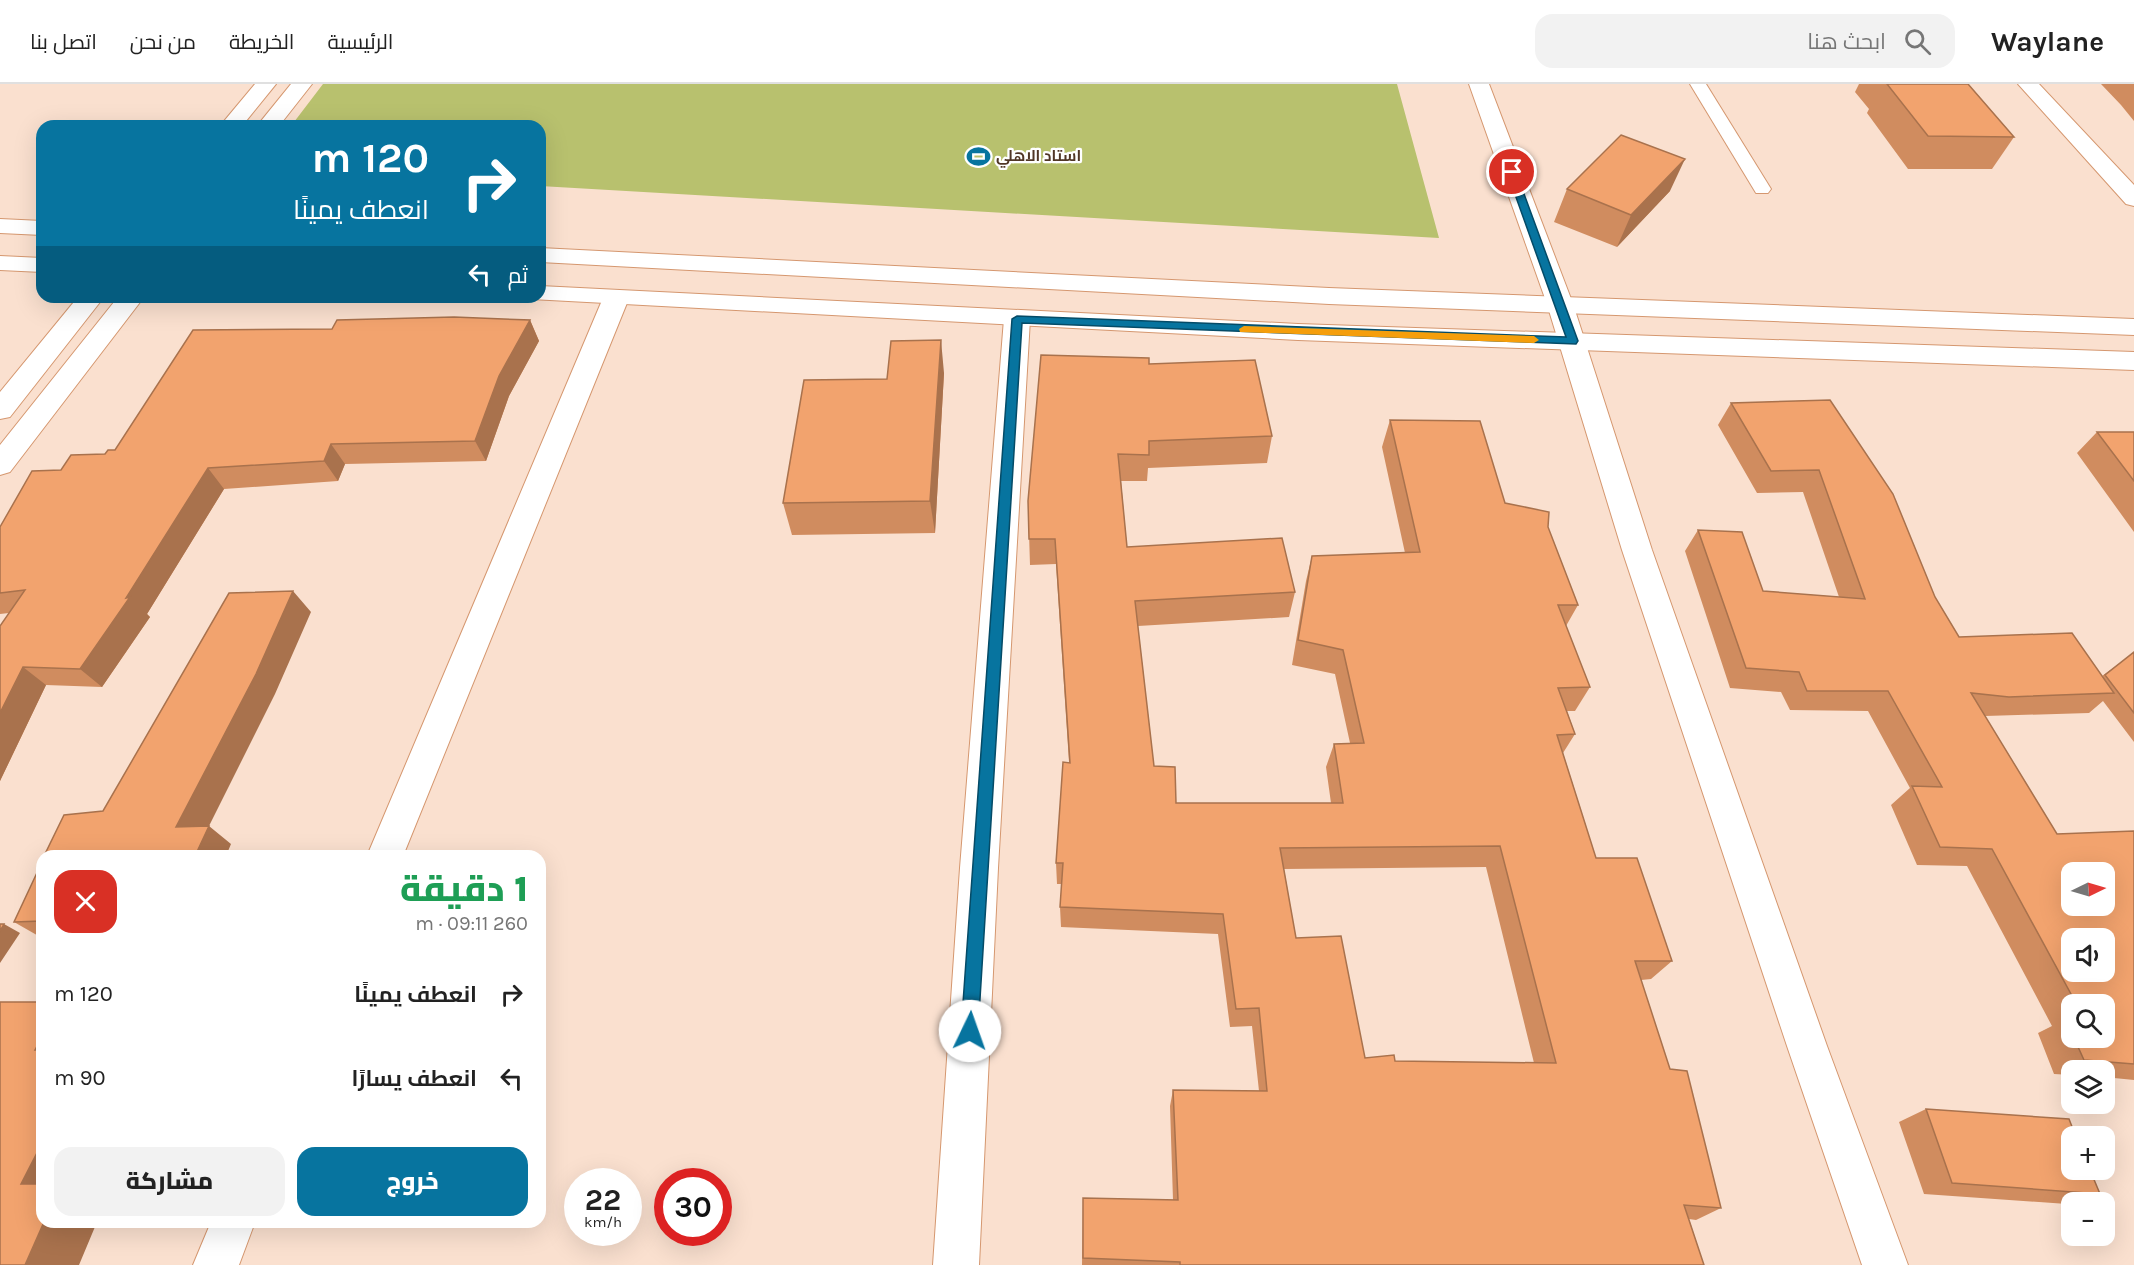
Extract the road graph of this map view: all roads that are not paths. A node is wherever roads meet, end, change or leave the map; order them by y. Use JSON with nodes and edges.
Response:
{"nodes":[{"id":1,"x":266,"y":84,"type":"edge"},
{"id":2,"x":302,"y":84,"type":"edge"},
{"id":3,"x":1479,"y":84,"type":"edge"},
{"id":4,"x":1698,"y":84,"type":"edge"},
{"id":5,"x":2028,"y":84,"type":"edge"},
{"id":6,"x":236,"y":120,"type":"edge"},
{"id":7,"x":273,"y":120,"type":"edge"},
{"id":8,"x":1762,"y":189,"type":"dead end"},
{"id":9,"x":2134,"y":199,"type":"edge"},
{"id":10,"x":0,"y":226,"type":"edge"},
{"id":11,"x":36,"y":228,"type":"edge"},
{"id":12,"x":546,"y":255,"type":"edge"},
{"id":13,"x":0,"y":263,"type":"edge"},
{"id":14,"x":36,"y":265,"type":"edge"},
{"id":15,"x":546,"y":294,"type":"edge"},
{"id":16,"x":616,"y":298,"type":"junction"},
{"id":17,"x":86,"y":303,"type":"edge"},
{"id":18,"x":126,"y":303,"type":"edge"},
{"id":19,"x":1560,"y":304,"type":"junction"},
{"id":20,"x":1017,"y":319,"type":"junction"},
{"id":21,"x":2134,"y":327,"type":"edge"},
{"id":22,"x":1573,"y":341,"type":"junction"},
{"id":23,"x":2134,"y":360,"type":"edge"},
{"id":24,"x":0,"y":410,"type":"edge"},
{"id":25,"x":0,"y":465,"type":"edge"},
{"id":26,"x":387,"y":850,"type":"edge"},
{"id":27,"x":231,"y":1228,"type":"edge"},
{"id":28,"x":216,"y":1265,"type":"edge"},
{"id":29,"x":956,"y":1265,"type":"edge"},
{"id":30,"x":1885,"y":1265,"type":"edge"}],
"edges":[{"from":1,"to":6,"type":"street"},
{"from":2,"to":7,"type":"street"},
{"from":3,"to":19,"type":"street"},
{"from":4,"to":8,"type":"lane"},
{"from":5,"to":9,"type":"street"},
{"from":10,"to":11,"type":"street"},
{"from":12,"to":19,"type":"street"},
{"from":13,"to":14,"type":"street"},
{"from":15,"to":16,"type":"street"},
{"from":16,"to":20,"type":"street"},
{"from":16,"to":26,"type":"street"},
{"from":17,"to":24,"type":"street"},
{"from":18,"to":25,"type":"street"},
{"from":19,"to":21,"type":"street"},
{"from":19,"to":22,"type":"street"},
{"from":20,"to":22,"type":"street"},
{"from":20,"to":29,"type":"street"},
{"from":22,"to":23,"type":"street"},
{"from":22,"to":30,"type":"street"},
{"from":27,"to":28,"type":"street"}]}
